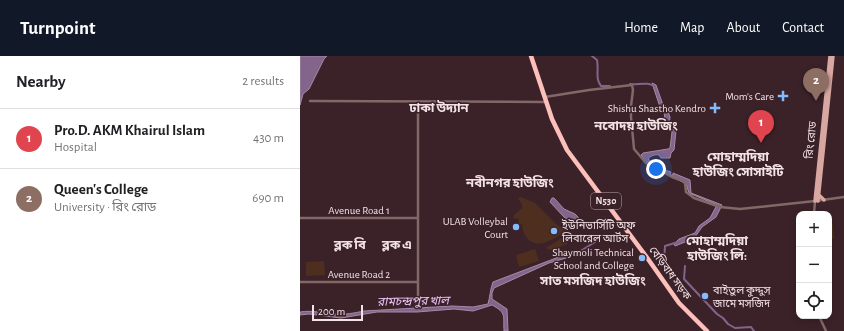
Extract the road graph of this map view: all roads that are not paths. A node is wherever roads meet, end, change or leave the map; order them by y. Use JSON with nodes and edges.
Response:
{"nodes":[{"id":1,"x":531,"y":56,"type":"edge"},
{"id":2,"x":831,"y":56,"type":"edge"},
{"id":3,"x":545,"y":100,"type":"junction"},
{"id":4,"x":310,"y":101,"type":"dead end"},
{"id":5,"x":418,"y":102,"type":"junction"},
{"id":6,"x":817,"y":193,"type":"junction"},
{"id":7,"x":844,"y":197,"type":"edge"},
{"id":8,"x":824,"y":200,"type":"junction"},
{"id":9,"x":816,"y":201,"type":"junction"},
{"id":10,"x":804,"y":202,"type":"junction"},
{"id":11,"x":814,"y":211,"type":"edge"},
{"id":12,"x":300,"y":218,"type":"edge"},
{"id":13,"x":418,"y":218,"type":"junction"},
{"id":14,"x":300,"y":282,"type":"edge"},
{"id":15,"x":418,"y":282,"type":"junction"},
{"id":16,"x":418,"y":304,"type":"dead end"},
{"id":17,"x":820,"y":319,"type":"edge"},
{"id":18,"x":707,"y":331,"type":"edge"},
{"id":19,"x":826,"y":331,"type":"edge"}],
"edges":[{"from":1,"to":3,"type":"highway","name":"বেড়িবাধ সড়ক","number":"N530"},
{"from":2,"to":6,"type":"main road","name":"রিং রোড"},
{"from":3,"to":5,"type":"street"},
{"from":3,"to":10,"type":"street"},
{"from":3,"to":18,"type":"highway","name":"বেড়িবাধ সড়ক","number":"N530"},
{"from":4,"to":5,"type":"street"},
{"from":5,"to":13,"type":"street"},
{"from":6,"to":8,"type":"main road"},
{"from":6,"to":9,"type":"main road","name":"রিং রোড"},
{"from":6,"to":10,"type":"street"},
{"from":7,"to":8,"type":"street"},
{"from":8,"to":9,"type":"street"},
{"from":9,"to":10,"type":"street"},
{"from":9,"to":11,"type":"street"},
{"from":12,"to":13,"type":"street","name":"Avenue Road 1"},
{"from":13,"to":15,"type":"street"},
{"from":14,"to":15,"type":"street","name":"Avenue Road 2"},
{"from":15,"to":16,"type":"street"},
{"from":17,"to":19,"type":"street"}]}
